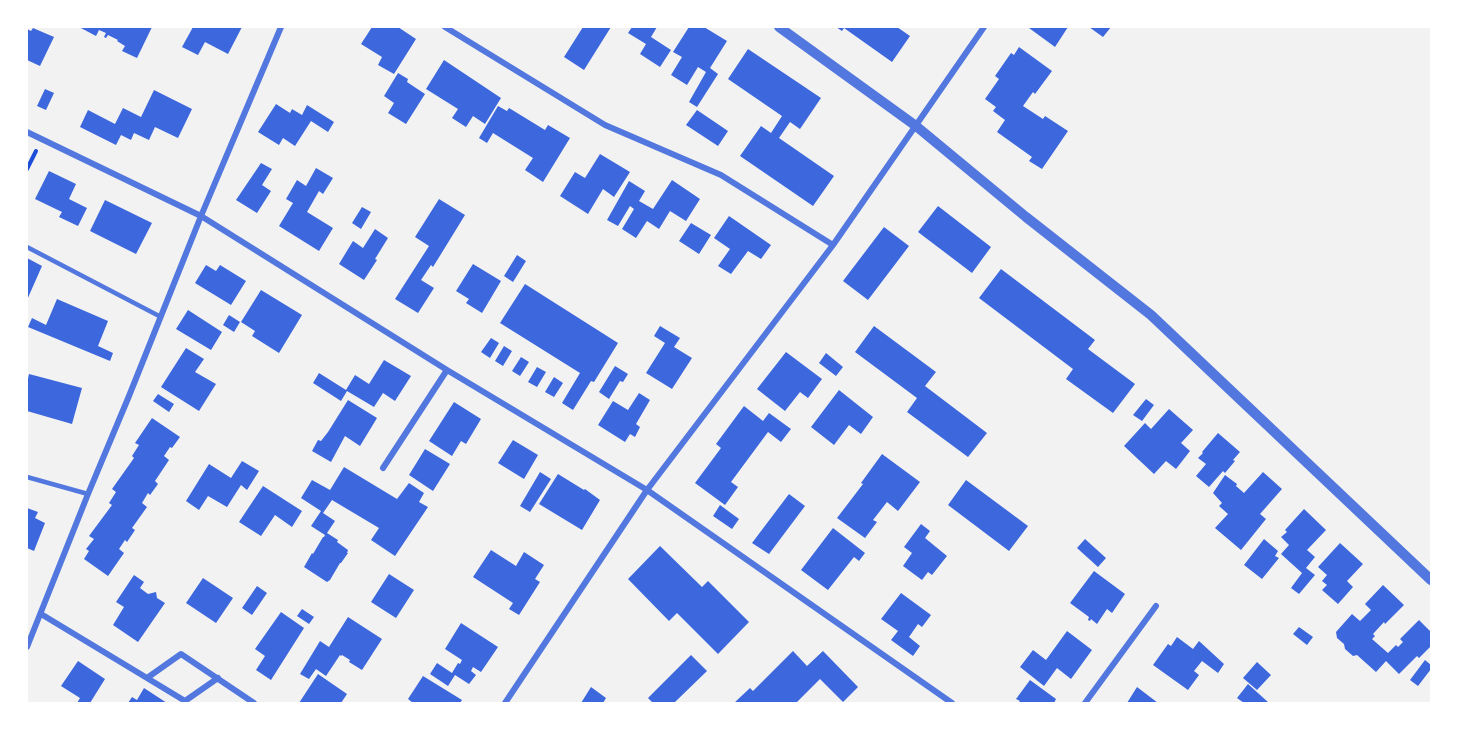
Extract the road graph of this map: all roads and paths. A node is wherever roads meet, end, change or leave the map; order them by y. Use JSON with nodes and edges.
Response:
{"nodes":[{"id":1,"x":281,"y":27,"type":"edge"},
{"id":2,"x":445,"y":27,"type":"edge"},
{"id":3,"x":780,"y":27,"type":"edge"},
{"id":4,"x":984,"y":27,"type":"edge"},
{"id":5,"x":916,"y":126,"type":"junction"},
{"id":6,"x":27,"y":132,"type":"edge"},
{"id":7,"x":201,"y":216,"type":"junction"},
{"id":8,"x":833,"y":245,"type":"junction"},
{"id":9,"x":27,"y":247,"type":"edge"},
{"id":10,"x":161,"y":317,"type":"junction"},
{"id":11,"x":447,"y":370,"type":"junction"},
{"id":12,"x":383,"y":468,"type":"dead end"},
{"id":13,"x":27,"y":477,"type":"edge"},
{"id":14,"x":647,"y":490,"type":"junction"},
{"id":15,"x":88,"y":494,"type":"junction"},
{"id":16,"x":1431,"y":580,"type":"edge"},
{"id":17,"x":1156,"y":606,"type":"dead end"},
{"id":18,"x":41,"y":614,"type":"junction"},
{"id":19,"x":27,"y":647,"type":"edge"},
{"id":20,"x":147,"y":678,"type":"junction"},
{"id":21,"x":218,"y":678,"type":"junction"},
{"id":22,"x":254,"y":703,"type":"edge"},
{"id":23,"x":505,"y":703,"type":"edge"},
{"id":24,"x":952,"y":703,"type":"edge"},
{"id":25,"x":1085,"y":703,"type":"edge"}],
"edges":[{"from":1,"to":7,"type":"street"},
{"from":2,"to":8,"type":"street"},
{"from":3,"to":5,"type":"street"},
{"from":4,"to":5,"type":"street"},
{"from":5,"to":8,"type":"street"},
{"from":5,"to":16,"type":"street"},
{"from":6,"to":7,"type":"street"},
{"from":7,"to":10,"type":"street"},
{"from":7,"to":11,"type":"street"},
{"from":8,"to":14,"type":"street"},
{"from":9,"to":10,"type":"lane"},
{"from":10,"to":15,"type":"street"},
{"from":11,"to":12,"type":"street"},
{"from":11,"to":14,"type":"street"},
{"from":13,"to":15,"type":"lane"},
{"from":14,"to":23,"type":"street"},
{"from":14,"to":24,"type":"street"},
{"from":15,"to":18,"type":"street"},
{"from":17,"to":25,"type":"street"},
{"from":18,"to":19,"type":"street"},
{"from":18,"to":20,"type":"street"},
{"from":20,"to":21,"type":"street"},
{"from":20,"to":21,"type":"street"},
{"from":21,"to":22,"type":"street"}]}
